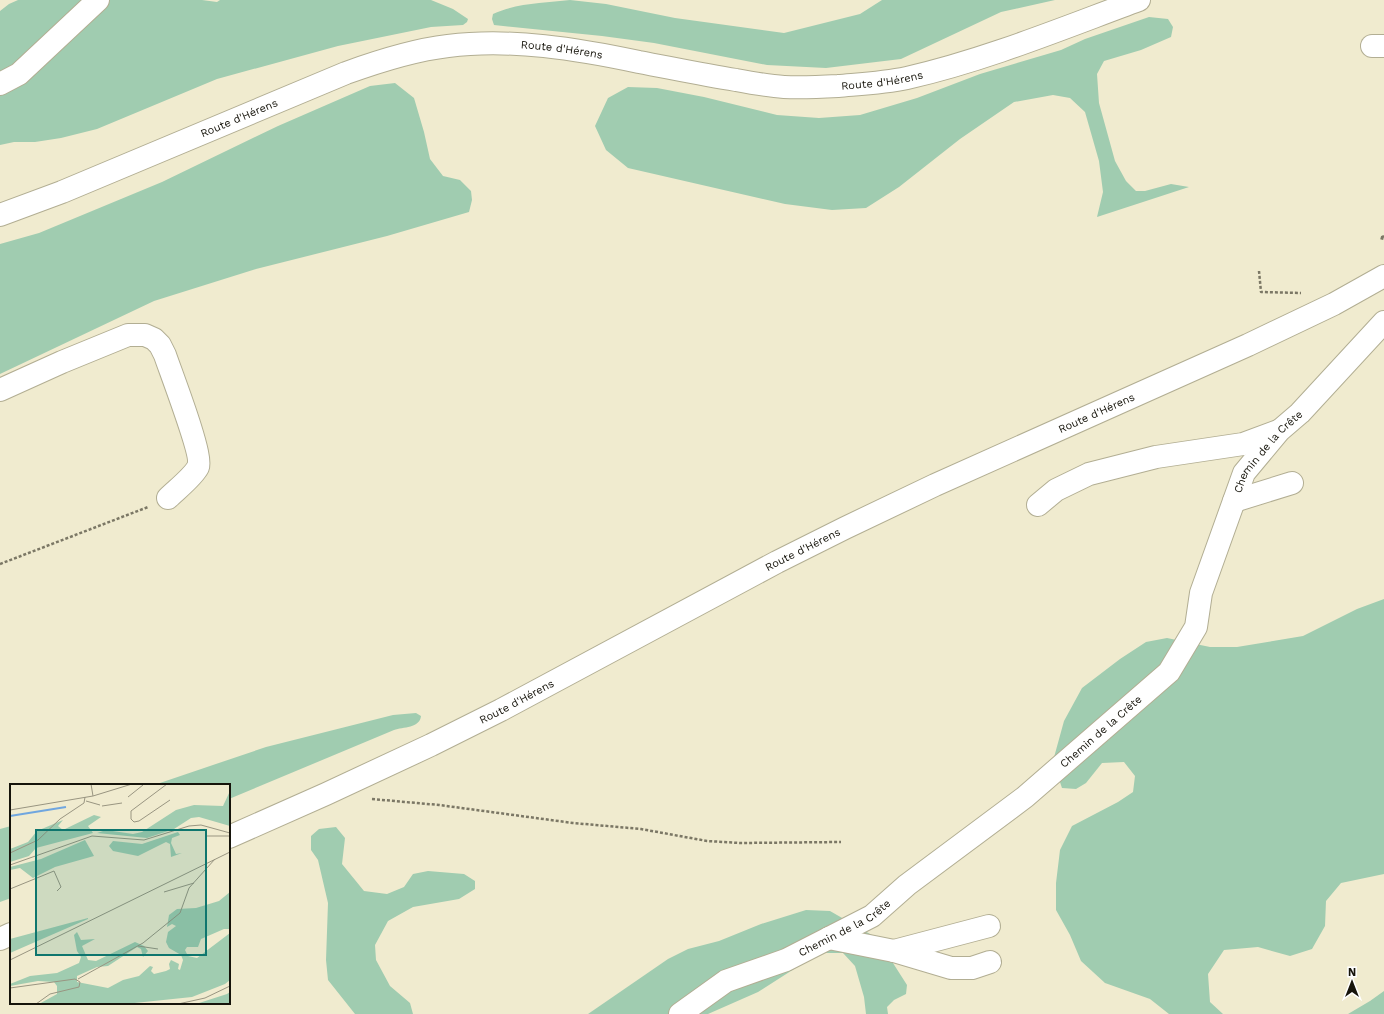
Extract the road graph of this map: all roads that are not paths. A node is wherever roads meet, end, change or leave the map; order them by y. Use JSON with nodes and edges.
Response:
{"nodes":[{"id":1,"x":98,"y":0,"type":"edge"},
{"id":2,"x":1139,"y":0,"type":"edge"},
{"id":3,"x":0,"y":84,"type":"edge"},
{"id":4,"x":0,"y":215,"type":"edge"},
{"id":5,"x":1384,"y":276,"type":"edge"},
{"id":6,"x":1384,"y":322,"type":"edge"},
{"id":7,"x":0,"y":390,"type":"edge"},
{"id":8,"x":1279,"y":430,"type":"junction"},
{"id":9,"x":1292,"y":483,"type":"dead end"},
{"id":10,"x":168,"y":498,"type":"road end"},
{"id":11,"x":1234,"y":501,"type":"junction"},
{"id":12,"x":1038,"y":505,"type":"dead end"},
{"id":13,"x":230,"y":837,"type":"edge"},
{"id":14,"x":989,"y":926,"type":"dead end"},
{"id":15,"x":10,"y":934,"type":"edge"},
{"id":16,"x":829,"y":938,"type":"junction"},
{"id":17,"x":0,"y":939,"type":"edge"},
{"id":18,"x":894,"y":951,"type":"junction"},
{"id":19,"x":990,"y":962,"type":"dead end"},
{"id":20,"x":680,"y":1014,"type":"edge"}],
"edges":[{"from":1,"to":3,"type":"main road"},
{"from":2,"to":4,"type":"main road","name":"Route d'Hérens"},
{"from":5,"to":13,"type":"main road","name":"Route d'Hérens"},
{"from":6,"to":8,"type":"main road","name":"Chemin de la Crête"},
{"from":7,"to":10,"type":"main road"},
{"from":8,"to":11,"type":"main road","name":"Chemin de la Crête"},
{"from":8,"to":12,"type":"main road"},
{"from":9,"to":11,"type":"main road"},
{"from":11,"to":16,"type":"main road","name":"Chemin de la Crête"},
{"from":14,"to":18,"type":"main road"},
{"from":15,"to":17,"type":"main road"},
{"from":16,"to":18,"type":"main road"},
{"from":16,"to":20,"type":"main road","name":"Chemin de la Crête"},
{"from":18,"to":19,"type":"main road"}]}
